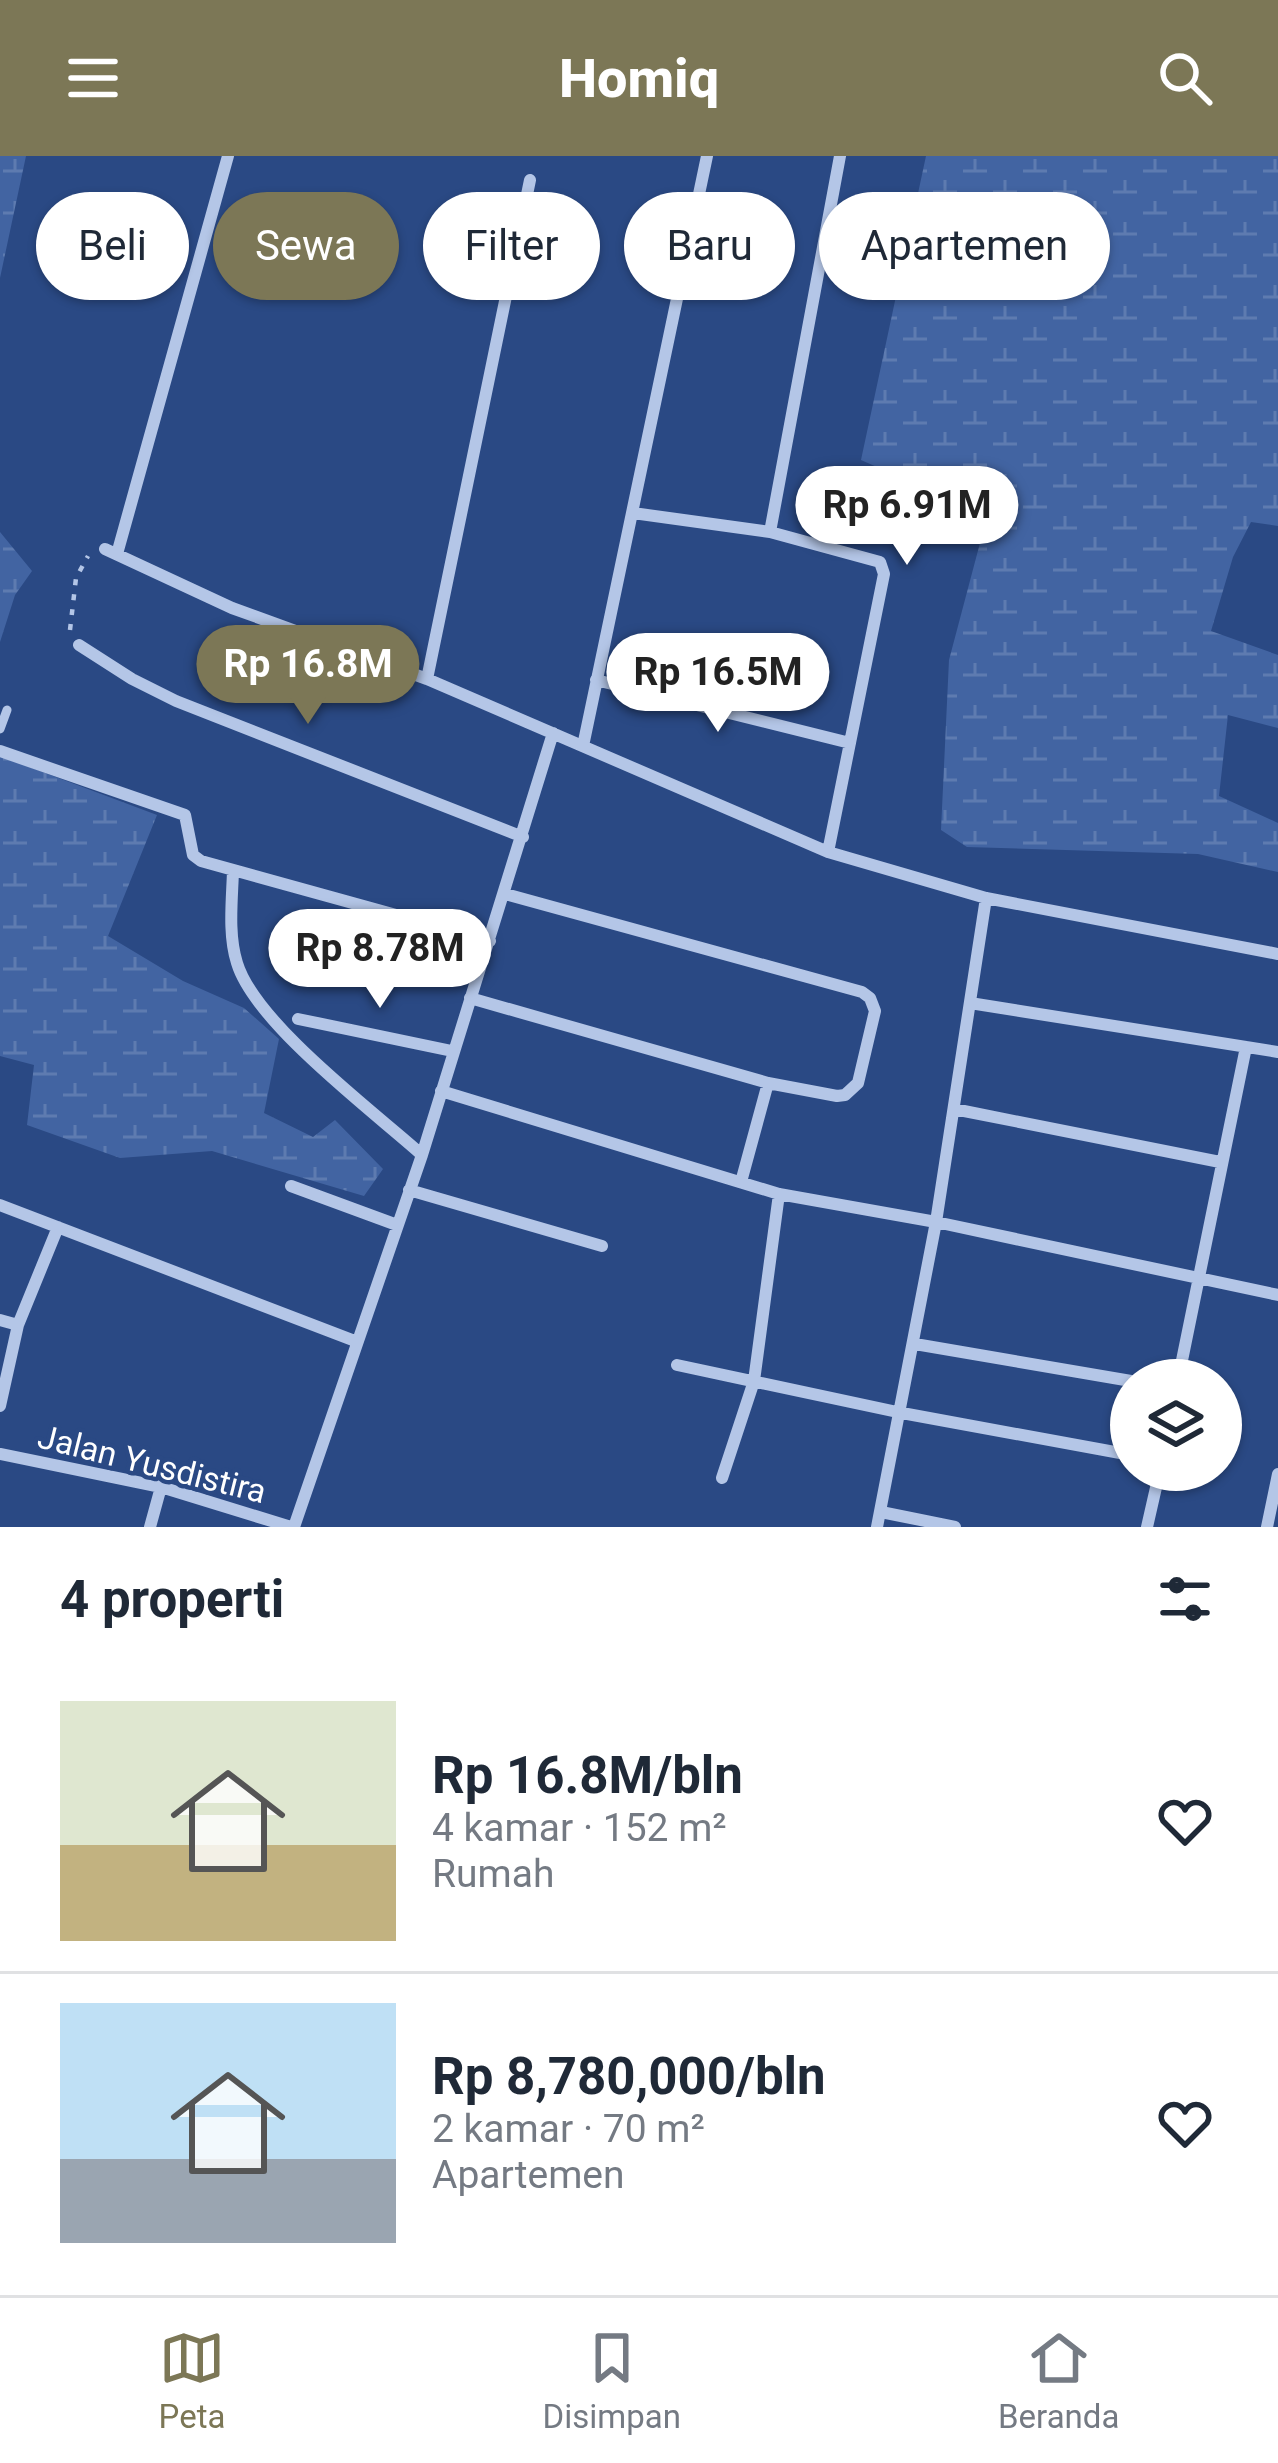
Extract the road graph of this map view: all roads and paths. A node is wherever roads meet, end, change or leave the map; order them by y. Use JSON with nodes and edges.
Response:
{"nodes":[{"id":1,"x":228,"y":156,"type":"edge"},
{"id":2,"x":707,"y":156,"type":"edge"},
{"id":3,"x":840,"y":156,"type":"edge"},
{"id":4,"x":530,"y":180,"type":"dead end"},
{"id":5,"x":633,"y":513,"type":"junction"},
{"id":6,"x":770,"y":532,"type":"junction"},
{"id":7,"x":111,"y":552,"type":"junction"},
{"id":8,"x":80,"y":645,"type":"joint"},
{"id":9,"x":427,"y":679,"type":"junction"},
{"id":10,"x":596,"y":680,"type":"junction"},
{"id":11,"x":7,"y":710,"type":"dead end"},
{"id":12,"x":0,"y":728,"type":"edge"},
{"id":13,"x":553,"y":733,"type":"junction"},
{"id":14,"x":850,"y":743,"type":"junction"},
{"id":15,"x":583,"y":746,"type":"junction"},
{"id":16,"x":0,"y":751,"type":"edge"},
{"id":17,"x":523,"y":837,"type":"junction"},
{"id":18,"x":828,"y":852,"type":"junction"},
{"id":19,"x":233,"y":871,"type":"junction"},
{"id":20,"x":505,"y":894,"type":"junction"},
{"id":21,"x":986,"y":898,"type":"junction"},
{"id":22,"x":490,"y":941,"type":"junction"},
{"id":23,"x":1278,"y":954,"type":"edge"},
{"id":24,"x":470,"y":998,"type":"junction"},
{"id":25,"x":970,"y":1003,"type":"junction"},
{"id":26,"x":298,"y":1019,"type":"dead end"},
{"id":27,"x":1246,"y":1047,"type":"junction"},
{"id":28,"x":452,"y":1051,"type":"junction"},
{"id":29,"x":1278,"y":1052,"type":"edge"},
{"id":30,"x":768,"y":1083,"type":"junction"},
{"id":31,"x":441,"y":1091,"type":"junction"},
{"id":32,"x":954,"y":1109,"type":"junction"},
{"id":33,"x":422,"y":1155,"type":"junction"},
{"id":34,"x":1220,"y":1162,"type":"junction"},
{"id":35,"x":741,"y":1182,"type":"junction"},
{"id":36,"x":291,"y":1186,"type":"dead end"},
{"id":37,"x":409,"y":1190,"type":"junction"},
{"id":38,"x":779,"y":1194,"type":"junction"},
{"id":39,"x":0,"y":1204,"type":"edge"},
{"id":40,"x":936,"y":1222,"type":"junction"},
{"id":41,"x":397,"y":1225,"type":"junction"},
{"id":42,"x":58,"y":1226,"type":"junction"},
{"id":43,"x":602,"y":1246,"type":"dead end"},
{"id":44,"x":1199,"y":1280,"type":"junction"},
{"id":45,"x":1278,"y":1295,"type":"edge"},
{"id":46,"x":0,"y":1320,"type":"edge"},
{"id":47,"x":18,"y":1325,"type":"junction"},
{"id":48,"x":355,"y":1341,"type":"junction"},
{"id":49,"x":915,"y":1344,"type":"junction"},
{"id":50,"x":1182,"y":1359,"type":"edge"},
{"id":51,"x":677,"y":1365,"type":"dead end"},
{"id":52,"x":1110,"y":1377,"type":"edge"},
{"id":53,"x":754,"y":1382,"type":"junction"},
{"id":54,"x":0,"y":1406,"type":"edge"},
{"id":55,"x":902,"y":1413,"type":"junction"},
{"id":56,"x":1110,"y":1451,"type":"edge"},
{"id":57,"x":0,"y":1454,"type":"edge"},
{"id":58,"x":1278,"y":1474,"type":"edge"},
{"id":59,"x":722,"y":1478,"type":"dead end"},
{"id":60,"x":161,"y":1487,"type":"junction"},
{"id":61,"x":1156,"y":1491,"type":"edge"},
{"id":62,"x":1276,"y":1496,"type":"edge"},
{"id":63,"x":881,"y":1512,"type":"junction"},
{"id":64,"x":151,"y":1527,"type":"edge"},
{"id":65,"x":292,"y":1527,"type":"edge"},
{"id":66,"x":878,"y":1527,"type":"edge"},
{"id":67,"x":955,"y":1527,"type":"edge"},
{"id":68,"x":1148,"y":1527,"type":"edge"},
{"id":69,"x":1267,"y":1527,"type":"edge"}],
"edges":[{"from":1,"to":7,"type":"street"},
{"from":2,"to":5,"type":"street"},
{"from":3,"to":6,"type":"street"},
{"from":4,"to":9,"type":"street"},
{"from":5,"to":6,"type":"street"},
{"from":5,"to":10,"type":"street"},
{"from":6,"to":14,"type":"street"},
{"from":7,"to":8,"type":"path"},
{"from":7,"to":9,"type":"street"},
{"from":8,"to":17,"type":"street"},
{"from":9,"to":13,"type":"street"},
{"from":10,"to":14,"type":"street"},
{"from":10,"to":15,"type":"street"},
{"from":11,"to":12,"type":"lane"},
{"from":13,"to":15,"type":"street"},
{"from":13,"to":17,"type":"street"},
{"from":14,"to":18,"type":"street"},
{"from":15,"to":18,"type":"street"},
{"from":16,"to":19,"type":"street"},
{"from":17,"to":20,"type":"street"},
{"from":18,"to":21,"type":"street"},
{"from":19,"to":22,"type":"street"},
{"from":19,"to":33,"type":"street"},
{"from":20,"to":22,"type":"street"},
{"from":20,"to":30,"type":"street"},
{"from":21,"to":23,"type":"street"},
{"from":21,"to":25,"type":"street"},
{"from":22,"to":24,"type":"street"},
{"from":24,"to":28,"type":"street"},
{"from":24,"to":30,"type":"street"},
{"from":25,"to":27,"type":"street"},
{"from":25,"to":32,"type":"street"},
{"from":26,"to":28,"type":"street"},
{"from":27,"to":29,"type":"street"},
{"from":27,"to":34,"type":"street"},
{"from":28,"to":31,"type":"street"},
{"from":30,"to":35,"type":"street"},
{"from":31,"to":33,"type":"street"},
{"from":31,"to":35,"type":"street"},
{"from":32,"to":34,"type":"street"},
{"from":32,"to":40,"type":"street"},
{"from":33,"to":37,"type":"street"},
{"from":34,"to":44,"type":"street"},
{"from":35,"to":38,"type":"street"},
{"from":36,"to":41,"type":"street"},
{"from":37,"to":41,"type":"street"},
{"from":37,"to":43,"type":"street"},
{"from":38,"to":40,"type":"street"},
{"from":38,"to":53,"type":"street"},
{"from":39,"to":42,"type":"street"},
{"from":40,"to":44,"type":"street"},
{"from":40,"to":49,"type":"street"},
{"from":41,"to":48,"type":"street"},
{"from":42,"to":47,"type":"street"},
{"from":42,"to":48,"type":"street"},
{"from":44,"to":45,"type":"street"},
{"from":44,"to":50,"type":"street"},
{"from":46,"to":47,"type":"street"},
{"from":47,"to":54,"type":"street"},
{"from":48,"to":65,"type":"street"},
{"from":49,"to":52,"type":"street"},
{"from":49,"to":55,"type":"street"},
{"from":51,"to":53,"type":"street"},
{"from":53,"to":55,"type":"street"},
{"from":53,"to":59,"type":"street"},
{"from":55,"to":56,"type":"street"},
{"from":55,"to":63,"type":"street"},
{"from":57,"to":60,"type":"street","name":"Jalan Yusdistira"},
{"from":58,"to":62,"type":"street"},
{"from":60,"to":64,"type":"street"},
{"from":60,"to":65,"type":"street","name":"Jalan Yusdistira"},
{"from":61,"to":68,"type":"street"},
{"from":62,"to":69,"type":"street"},
{"from":63,"to":66,"type":"street"},
{"from":63,"to":67,"type":"street"}]}
